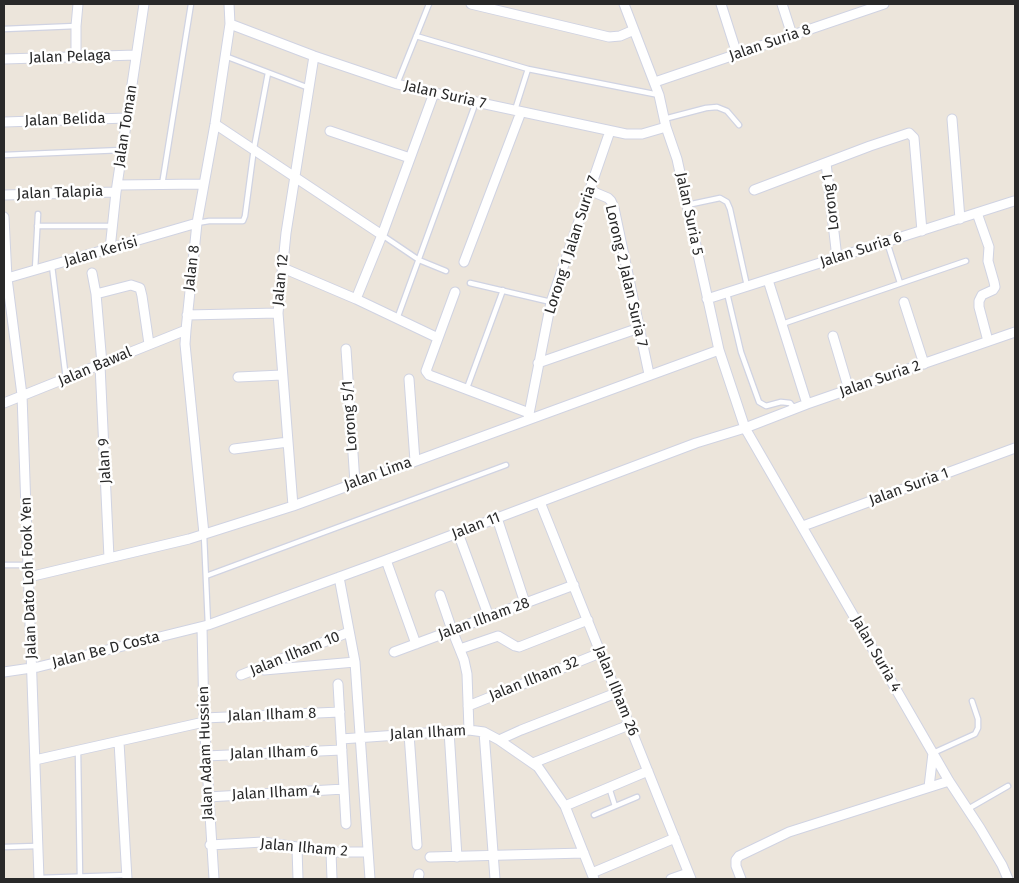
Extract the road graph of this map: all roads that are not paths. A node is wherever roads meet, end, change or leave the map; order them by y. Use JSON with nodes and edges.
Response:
{"nodes":[{"id":1,"x":78,"y":4,"type":"edge"},
{"id":2,"x":144,"y":4,"type":"edge"},
{"id":3,"x":191,"y":4,"type":"edge"},
{"id":4,"x":229,"y":4,"type":"edge"},
{"id":5,"x":429,"y":4,"type":"edge"},
{"id":6,"x":471,"y":4,"type":"edge"},
{"id":7,"x":624,"y":4,"type":"edge"},
{"id":8,"x":721,"y":4,"type":"edge"},
{"id":9,"x":782,"y":4,"type":"edge"},
{"id":10,"x":884,"y":4,"type":"edge"},
{"id":11,"x":230,"y":24,"type":"junction"},
{"id":12,"x":76,"y":26,"type":"junction"},
{"id":13,"x":4,"y":29,"type":"edge"},
{"id":14,"x":634,"y":30,"type":"junction"},
{"id":15,"x":792,"y":35,"type":"junction"},
{"id":16,"x":416,"y":36,"type":"junction"},
{"id":17,"x":737,"y":54,"type":"junction"},
{"id":18,"x":136,"y":55,"type":"junction"},
{"id":19,"x":225,"y":56,"type":"junction"},
{"id":20,"x":314,"y":56,"type":"junction"},
{"id":21,"x":76,"y":57,"type":"junction"},
{"id":22,"x":4,"y":60,"type":"edge"},
{"id":23,"x":528,"y":68,"type":"junction"},
{"id":24,"x":268,"y":73,"type":"junction"},
{"id":25,"x":655,"y":82,"type":"junction"},
{"id":26,"x":397,"y":84,"type":"junction"},
{"id":27,"x":309,"y":88,"type":"junction"},
{"id":28,"x":434,"y":93,"type":"junction"},
{"id":29,"x":659,"y":95,"type":"junction"},
{"id":30,"x":476,"y":102,"type":"junction"},
{"id":31,"x":518,"y":111,"type":"junction"},
{"id":32,"x":127,"y":118,"type":"junction"},
{"id":33,"x":952,"y":119,"type":"dead end"},
{"id":34,"x":4,"y":122,"type":"edge"},
{"id":35,"x":665,"y":123,"type":"junction"},
{"id":36,"x":215,"y":124,"type":"junction"},
{"id":37,"x":739,"y":125,"type":"dead end"},
{"id":38,"x":330,"y":131,"type":"dead end"},
{"id":39,"x":610,"y":131,"type":"junction"},
{"id":40,"x":254,"y":148,"type":"junction"},
{"id":41,"x":122,"y":150,"type":"junction"},
{"id":42,"x":4,"y":155,"type":"edge"},
{"id":43,"x":410,"y":158,"type":"junction"},
{"id":44,"x":826,"y":163,"type":"junction"},
{"id":45,"x":295,"y":176,"type":"junction"},
{"id":46,"x":204,"y":184,"type":"junction"},
{"id":47,"x":162,"y":185,"type":"junction"},
{"id":48,"x":116,"y":188,"type":"junction"},
{"id":49,"x":590,"y":190,"type":"junction"},
{"id":50,"x":754,"y":190,"type":"dead end"},
{"id":51,"x":4,"y":195,"type":"edge"},
{"id":52,"x":1014,"y":201,"type":"edge"},
{"id":53,"x":687,"y":205,"type":"junction"},
{"id":54,"x":977,"y":213,"type":"junction"},
{"id":55,"x":38,"y":214,"type":"dead end"},
{"id":56,"x":4,"y":217,"type":"edge"},
{"id":57,"x":960,"y":218,"type":"junction"},
{"id":58,"x":197,"y":224,"type":"junction"},
{"id":59,"x":37,"y":226,"type":"junction"},
{"id":60,"x":112,"y":226,"type":"junction"},
{"id":61,"x":922,"y":231,"type":"junction"},
{"id":62,"x":382,"y":235,"type":"junction"},
{"id":63,"x":887,"y":242,"type":"junction"},
{"id":64,"x":110,"y":249,"type":"junction"},
{"id":65,"x":837,"y":258,"type":"junction"},
{"id":66,"x":419,"y":260,"type":"junction"},
{"id":67,"x":966,"y":261,"type":"dead end"},
{"id":68,"x":464,"y":262,"type":"dead end"},
{"id":69,"x":52,"y":266,"type":"junction"},
{"id":70,"x":283,"y":268,"type":"junction"},
{"id":71,"x":35,"y":271,"type":"junction"},
{"id":72,"x":446,"y":272,"type":"dead end"},
{"id":73,"x":92,"y":273,"type":"dead end"},
{"id":74,"x":5,"y":279,"type":"edge"},
{"id":75,"x":768,"y":280,"type":"junction"},
{"id":76,"x":470,"y":282,"type":"dead end"},
{"id":77,"x":900,"y":283,"type":"junction"},
{"id":78,"x":747,"y":286,"type":"junction"},
{"id":79,"x":502,"y":290,"type":"junction"},
{"id":80,"x":455,"y":292,"type":"dead end"},
{"id":81,"x":727,"y":293,"type":"junction"},
{"id":82,"x":96,"y":294,"type":"junction"},
{"id":83,"x":356,"y":299,"type":"junction"},
{"id":84,"x":708,"y":299,"type":"junction"},
{"id":85,"x":551,"y":302,"type":"junction"},
{"id":86,"x":904,"y":302,"type":"dead end"},
{"id":87,"x":278,"y":313,"type":"junction"},
{"id":88,"x":187,"y":315,"type":"junction"},
{"id":89,"x":397,"y":319,"type":"junction"},
{"id":90,"x":782,"y":324,"type":"junction"},
{"id":91,"x":639,"y":328,"type":"junction"},
{"id":92,"x":186,"y":330,"type":"junction"},
{"id":93,"x":1015,"y":332,"type":"edge"},
{"id":94,"x":833,"y":336,"type":"dead end"},
{"id":95,"x":438,"y":338,"type":"junction"},
{"id":96,"x":988,"y":341,"type":"junction"},
{"id":97,"x":149,"y":344,"type":"junction"},
{"id":98,"x":346,"y":349,"type":"dead end"},
{"id":99,"x":719,"y":350,"type":"junction"},
{"id":100,"x":538,"y":364,"type":"junction"},
{"id":101,"x":924,"y":364,"type":"junction"},
{"id":102,"x":101,"y":365,"type":"junction"},
{"id":103,"x":649,"y":374,"type":"junction"},
{"id":104,"x":282,"y":375,"type":"junction"},
{"id":105,"x":238,"y":377,"type":"dead end"},
{"id":106,"x":409,"y":379,"type":"dead end"},
{"id":107,"x":66,"y":380,"type":"junction"},
{"id":108,"x":467,"y":388,"type":"junction"},
{"id":109,"x":849,"y":390,"type":"junction"},
{"id":110,"x":22,"y":395,"type":"junction"},
{"id":111,"x":4,"y":403,"type":"edge"},
{"id":112,"x":807,"y":404,"type":"junction"},
{"id":113,"x":795,"y":409,"type":"junction"},
{"id":114,"x":528,"y":416,"type":"junction"},
{"id":115,"x":745,"y":428,"type":"junction"},
{"id":116,"x":288,"y":442,"type":"junction"},
{"id":117,"x":1015,"y":448,"type":"edge"},
{"id":118,"x":234,"y":449,"type":"dead end"},
{"id":119,"x":415,"y":460,"type":"junction"},
{"id":120,"x":506,"y":465,"type":"dead end"},
{"id":121,"x":355,"y":483,"type":"junction"},
{"id":122,"x":540,"y":502,"type":"junction"},
{"id":123,"x":292,"y":506,"type":"junction"},
{"id":124,"x":497,"y":518,"type":"junction"},
{"id":125,"x":803,"y":526,"type":"junction"},
{"id":126,"x":458,"y":533,"type":"junction"},
{"id":127,"x":204,"y":534,"type":"junction"},
{"id":128,"x":109,"y":558,"type":"junction"},
{"id":129,"x":386,"y":560,"type":"junction"},
{"id":130,"x":29,"y":564,"type":"junction"},
{"id":131,"x":4,"y":565,"type":"edge"},
{"id":132,"x":206,"y":576,"type":"junction"},
{"id":133,"x":339,"y":577,"type":"junction"},
{"id":134,"x":30,"y":578,"type":"junction"},
{"id":135,"x":574,"y":585,"type":"junction"},
{"id":136,"x":440,"y":595,"type":"dead end"},
{"id":137,"x":525,"y":603,"type":"junction"},
{"id":138,"x":489,"y":617,"type":"junction"},
{"id":139,"x":588,"y":620,"type":"junction"},
{"id":140,"x":205,"y":626,"type":"junction"},
{"id":141,"x":452,"y":630,"type":"junction"},
{"id":142,"x":349,"y":632,"type":"junction"},
{"id":143,"x":416,"y":644,"type":"junction"},
{"id":144,"x":460,"y":650,"type":"junction"},
{"id":145,"x":394,"y":652,"type":"dead end"},
{"id":146,"x":600,"y":652,"type":"junction"},
{"id":147,"x":356,"y":662,"type":"junction"},
{"id":148,"x":31,"y":668,"type":"junction"},
{"id":149,"x":254,"y":670,"type":"junction"},
{"id":150,"x":4,"y":672,"type":"edge"},
{"id":151,"x":240,"y":675,"type":"dead end"},
{"id":152,"x":338,"y":684,"type":"dead end"},
{"id":153,"x":616,"y":693,"type":"junction"},
{"id":154,"x":972,"y":701,"type":"dead end"},
{"id":155,"x":468,"y":706,"type":"junction"},
{"id":156,"x":340,"y":712,"type":"junction"},
{"id":157,"x":204,"y":720,"type":"junction"},
{"id":158,"x":630,"y":725,"type":"junction"},
{"id":159,"x":469,"y":730,"type":"junction"},
{"id":160,"x":449,"y":731,"type":"junction"},
{"id":161,"x":484,"y":732,"type":"junction"},
{"id":162,"x":410,"y":734,"type":"junction"},
{"id":163,"x":361,"y":737,"type":"junction"},
{"id":164,"x":341,"y":739,"type":"junction"},
{"id":165,"x":500,"y":740,"type":"junction"},
{"id":166,"x":119,"y":742,"type":"junction"},
{"id":167,"x":342,"y":750,"type":"junction"},
{"id":168,"x":78,"y":752,"type":"junction"},
{"id":169,"x":933,"y":753,"type":"junction"},
{"id":170,"x":206,"y":756,"type":"junction"},
{"id":171,"x":34,"y":760,"type":"junction"},
{"id":172,"x":533,"y":763,"type":"junction"},
{"id":173,"x":648,"y":771,"type":"junction"},
{"id":174,"x":949,"y":781,"type":"junction"},
{"id":175,"x":1008,"y":786,"type":"dead end"},
{"id":176,"x":609,"y":787,"type":"junction"},
{"id":177,"x":929,"y":787,"type":"junction"},
{"id":178,"x":344,"y":789,"type":"junction"},
{"id":179,"x":208,"y":797,"type":"junction"},
{"id":180,"x":638,"y":797,"type":"dead end"},
{"id":181,"x":565,"y":806,"type":"junction"},
{"id":182,"x":615,"y":806,"type":"junction"},
{"id":183,"x":968,"y":809,"type":"junction"},
{"id":184,"x":594,"y":815,"type":"dead end"},
{"id":185,"x":346,"y":824,"type":"dead end"},
{"id":186,"x":675,"y":838,"type":"junction"},
{"id":187,"x":417,"y":845,"type":"dead end"},
{"id":188,"x":38,"y":846,"type":"junction"},
{"id":189,"x":210,"y":846,"type":"junction"},
{"id":190,"x":4,"y":847,"type":"edge"},
{"id":191,"x":297,"y":848,"type":"junction"},
{"id":192,"x":331,"y":852,"type":"junction"},
{"id":193,"x":368,"y":852,"type":"junction"},
{"id":194,"x":584,"y":853,"type":"junction"},
{"id":195,"x":493,"y":856,"type":"junction"},
{"id":196,"x":458,"y":857,"type":"junction"},
{"id":197,"x":430,"y":858,"type":"dead end"},
{"id":198,"x":593,"y":876,"type":"edge"},
{"id":199,"x":690,"y":876,"type":"edge"},
{"id":200,"x":127,"y":877,"type":"edge"},
{"id":201,"x":39,"y":878,"type":"edge"},
{"id":202,"x":80,"y":878,"type":"edge"},
{"id":203,"x":214,"y":879,"type":"edge"},
{"id":204,"x":298,"y":879,"type":"edge"},
{"id":205,"x":332,"y":879,"type":"edge"},
{"id":206,"x":370,"y":879,"type":"edge"},
{"id":207,"x":495,"y":879,"type":"edge"},
{"id":208,"x":671,"y":879,"type":"edge"},
{"id":209,"x":741,"y":879,"type":"edge"},
{"id":210,"x":1008,"y":879,"type":"edge"}],
"edges":[{"from":1,"to":12,"type":"street"},
{"from":2,"to":18,"type":"street","name":"Jalan Toman"},
{"from":3,"to":47,"type":"lane"},
{"from":4,"to":11,"type":"street","name":"Jalan 8"},
{"from":5,"to":16,"type":"lane"},
{"from":6,"to":14,"type":"street"},
{"from":7,"to":14,"type":"street","name":"Jalan Suria 5"},
{"from":8,"to":17,"type":"street"},
{"from":9,"to":15,"type":"street"},
{"from":10,"to":15,"type":"street","name":"Jalan Suria 8"},
{"from":11,"to":19,"type":"street","name":"Jalan 8"},
{"from":11,"to":20,"type":"street","name":"Jalan Suria 7"},
{"from":12,"to":13,"type":"lane"},
{"from":12,"to":21,"type":"street"},
{"from":14,"to":25,"type":"street","name":"Jalan Suria 5"},
{"from":15,"to":17,"type":"street","name":"Jalan Suria 8"},
{"from":16,"to":23,"type":"lane"},
{"from":16,"to":26,"type":"lane"},
{"from":17,"to":25,"type":"street","name":"Jalan Suria 8"},
{"from":18,"to":21,"type":"street","name":"Jalan Pelaga"},
{"from":18,"to":32,"type":"street","name":"Jalan Toman"},
{"from":19,"to":24,"type":"lane"},
{"from":19,"to":36,"type":"street","name":"Jalan 8"},
{"from":20,"to":26,"type":"street","name":"Jalan Suria 7"},
{"from":20,"to":27,"type":"street","name":"Jalan 12"},
{"from":21,"to":22,"type":"street","name":"Jalan Pelaga"},
{"from":23,"to":29,"type":"lane"},
{"from":23,"to":31,"type":"lane"},
{"from":24,"to":27,"type":"lane"},
{"from":24,"to":40,"type":"lane"},
{"from":25,"to":29,"type":"street","name":"Jalan Suria 5"},
{"from":26,"to":28,"type":"street","name":"Jalan Suria 7"},
{"from":27,"to":45,"type":"street","name":"Jalan 12"},
{"from":28,"to":30,"type":"street","name":"Jalan Suria 7"},
{"from":28,"to":43,"type":"street"},
{"from":29,"to":35,"type":"street","name":"Jalan Suria 5"},
{"from":30,"to":31,"type":"street","name":"Jalan Suria 7"},
{"from":30,"to":66,"type":"lane"},
{"from":31,"to":39,"type":"street","name":"Jalan Suria 7"},
{"from":31,"to":68,"type":"street"},
{"from":32,"to":34,"type":"street","name":"Jalan Belida"},
{"from":32,"to":41,"type":"street","name":"Jalan Toman"},
{"from":33,"to":57,"type":"street"},
{"from":35,"to":37,"type":"lane"},
{"from":35,"to":39,"type":"street","name":"Jalan Suria 7"},
{"from":35,"to":53,"type":"street","name":"Jalan Suria 5"},
{"from":36,"to":40,"type":"street"},
{"from":36,"to":46,"type":"street","name":"Jalan 8"},
{"from":38,"to":43,"type":"street"},
{"from":39,"to":49,"type":"street","name":"Lorong 1 Jalan Suria 7"},
{"from":40,"to":45,"type":"street"},
{"from":40,"to":58,"type":"lane"},
{"from":41,"to":42,"type":"lane"},
{"from":41,"to":48,"type":"street","name":"Jalan Toman"},
{"from":43,"to":62,"type":"street"},
{"from":44,"to":50,"type":"street","name":"Lorong 1"},
{"from":44,"to":61,"type":"street"},
{"from":44,"to":65,"type":"street","name":"Lorong 1"},
{"from":45,"to":62,"type":"street"},
{"from":45,"to":70,"type":"street","name":"Jalan 12"},
{"from":46,"to":47,"type":"street","name":"Jalan Talapia"},
{"from":46,"to":58,"type":"street","name":"Jalan 8"},
{"from":47,"to":48,"type":"street","name":"Jalan Talapia"},
{"from":48,"to":51,"type":"street","name":"Jalan Talapia"},
{"from":48,"to":60,"type":"street","name":"Jalan Toman"},
{"from":49,"to":85,"type":"street","name":"Lorong 1 Jalan Suria 7"},
{"from":49,"to":91,"type":"street","name":"Lorong 2 Jalan Suria 7"},
{"from":52,"to":54,"type":"street","name":"Jalan Suria 6"},
{"from":53,"to":78,"type":"lane"},
{"from":53,"to":84,"type":"street","name":"Jalan Suria 5"},
{"from":54,"to":57,"type":"street","name":"Jalan Suria 6"},
{"from":54,"to":96,"type":"street"},
{"from":55,"to":59,"type":"lane"},
{"from":56,"to":74,"type":"street","name":"Jalan Dato Loh Fook Yen"},
{"from":57,"to":61,"type":"street","name":"Jalan Suria 6"},
{"from":58,"to":64,"type":"street","name":"Jalan Kerisi"},
{"from":58,"to":88,"type":"street","name":"Jalan 8"},
{"from":59,"to":60,"type":"lane"},
{"from":59,"to":71,"type":"lane"},
{"from":60,"to":64,"type":"street","name":"Jalan Toman"},
{"from":61,"to":63,"type":"street","name":"Jalan Suria 6"},
{"from":62,"to":66,"type":"lane"},
{"from":62,"to":83,"type":"street"},
{"from":63,"to":65,"type":"street","name":"Jalan Suria 6"},
{"from":63,"to":77,"type":"lane"},
{"from":64,"to":69,"type":"street","name":"Jalan Kerisi"},
{"from":65,"to":75,"type":"street","name":"Jalan Suria 6"},
{"from":66,"to":72,"type":"lane"},
{"from":66,"to":89,"type":"lane"},
{"from":67,"to":77,"type":"lane"},
{"from":69,"to":71,"type":"street","name":"Jalan Kerisi"},
{"from":69,"to":107,"type":"lane"},
{"from":70,"to":83,"type":"street"},
{"from":70,"to":87,"type":"street","name":"Jalan 12"},
{"from":71,"to":74,"type":"street","name":"Jalan Kerisi"},
{"from":73,"to":82,"type":"street","name":"Jalan 9"},
{"from":74,"to":110,"type":"street","name":"Jalan Dato Loh Fook Yen"},
{"from":75,"to":78,"type":"street","name":"Jalan Suria 6"},
{"from":75,"to":90,"type":"street"},
{"from":76,"to":79,"type":"lane"},
{"from":77,"to":90,"type":"lane"},
{"from":78,"to":81,"type":"street","name":"Jalan Suria 6"},
{"from":79,"to":85,"type":"lane"},
{"from":79,"to":108,"type":"lane"},
{"from":80,"to":95,"type":"street"},
{"from":81,"to":84,"type":"street","name":"Jalan Suria 6"},
{"from":81,"to":113,"type":"lane"},
{"from":82,"to":97,"type":"street"},
{"from":82,"to":102,"type":"street","name":"Jalan 9"},
{"from":83,"to":89,"type":"street"},
{"from":84,"to":99,"type":"street","name":"Jalan Suria 5"},
{"from":85,"to":100,"type":"street","name":"Lorong 1 Jalan Suria 7"},
{"from":86,"to":101,"type":"street"},
{"from":87,"to":88,"type":"street"},
{"from":87,"to":104,"type":"street","name":"Jalan 12"},
{"from":88,"to":92,"type":"street","name":"Jalan 8"},
{"from":89,"to":95,"type":"street"},
{"from":90,"to":112,"type":"street"},
{"from":91,"to":100,"type":"street"},
{"from":91,"to":103,"type":"street","name":"Lorong 2 Jalan Suria 7"},
{"from":92,"to":97,"type":"street","name":"Jalan Bawal"},
{"from":92,"to":127,"type":"street","name":"Jalan 8"},
{"from":93,"to":96,"type":"street","name":"Jalan Suria 2"},
{"from":94,"to":109,"type":"street"},
{"from":95,"to":108,"type":"street"},
{"from":96,"to":101,"type":"street","name":"Jalan Suria 2"},
{"from":97,"to":102,"type":"street","name":"Jalan Bawal"},
{"from":98,"to":121,"type":"street","name":"Lorong 5/1"},
{"from":99,"to":103,"type":"street","name":"Jalan Lima"},
{"from":99,"to":115,"type":"street","name":"Jalan Suria 5"},
{"from":100,"to":114,"type":"street","name":"Lorong 1 Jalan Suria 7"},
{"from":101,"to":109,"type":"street","name":"Jalan Suria 2"},
{"from":102,"to":107,"type":"street","name":"Jalan Bawal"},
{"from":102,"to":128,"type":"street","name":"Jalan 9"},
{"from":103,"to":114,"type":"street","name":"Jalan Lima"},
{"from":104,"to":105,"type":"street"},
{"from":104,"to":116,"type":"street","name":"Jalan 12"},
{"from":106,"to":119,"type":"street"},
{"from":107,"to":110,"type":"street","name":"Jalan Bawal"},
{"from":108,"to":114,"type":"street"},
{"from":109,"to":112,"type":"street","name":"Jalan Suria 2"},
{"from":110,"to":111,"type":"street","name":"Jalan Bawal"},
{"from":110,"to":130,"type":"street","name":"Jalan Dato Loh Fook Yen"},
{"from":112,"to":113,"type":"street","name":"Jalan Suria 2"},
{"from":113,"to":115,"type":"street","name":"Jalan Suria 2"},
{"from":114,"to":119,"type":"street","name":"Jalan Lima"},
{"from":115,"to":122,"type":"street","name":"Jalan 11"},
{"from":115,"to":125,"type":"street","name":"Jalan Suria 4"},
{"from":116,"to":118,"type":"street"},
{"from":116,"to":123,"type":"street","name":"Jalan 12"},
{"from":117,"to":125,"type":"street","name":"Jalan Suria 1"},
{"from":119,"to":121,"type":"street","name":"Jalan Lima"},
{"from":120,"to":132,"type":"lane"},
{"from":121,"to":123,"type":"street","name":"Jalan Lima"},
{"from":122,"to":124,"type":"street","name":"Jalan 11"},
{"from":122,"to":135,"type":"street","name":"Jalan Ilham 26"},
{"from":123,"to":127,"type":"street","name":"Jalan Lima"},
{"from":124,"to":126,"type":"street","name":"Jalan 11"},
{"from":124,"to":137,"type":"street"},
{"from":125,"to":169,"type":"street","name":"Jalan Suria 4"},
{"from":126,"to":129,"type":"street","name":"Jalan 11"},
{"from":126,"to":138,"type":"street"},
{"from":127,"to":128,"type":"street","name":"Jalan Lima"},
{"from":127,"to":132,"type":"lane"},
{"from":128,"to":134,"type":"street","name":"Jalan Lima"},
{"from":129,"to":133,"type":"street","name":"Jalan 11"},
{"from":129,"to":143,"type":"street"},
{"from":130,"to":131,"type":"lane"},
{"from":130,"to":134,"type":"street","name":"Jalan Dato Loh Fook Yen"},
{"from":132,"to":140,"type":"lane"},
{"from":133,"to":140,"type":"street","name":"Jalan 11"},
{"from":133,"to":142,"type":"street"},
{"from":134,"to":148,"type":"street","name":"Jalan Dato Loh Fook Yen"},
{"from":135,"to":137,"type":"street","name":"Jalan Ilham 28"},
{"from":135,"to":139,"type":"street","name":"Jalan Ilham 26"},
{"from":136,"to":141,"type":"street"},
{"from":137,"to":138,"type":"street","name":"Jalan Ilham 28"},
{"from":138,"to":141,"type":"street","name":"Jalan Ilham 28"},
{"from":139,"to":144,"type":"street"},
{"from":139,"to":146,"type":"street","name":"Jalan Ilham 26"},
{"from":140,"to":148,"type":"street","name":"Jalan Be D Costa"},
{"from":140,"to":157,"type":"street","name":"Jalan Adam Hussien"},
{"from":141,"to":143,"type":"street","name":"Jalan Ilham 28"},
{"from":141,"to":144,"type":"street"},
{"from":142,"to":147,"type":"street"},
{"from":142,"to":149,"type":"street","name":"Jalan Ilham 10"},
{"from":143,"to":145,"type":"street","name":"Jalan Ilham 28"},
{"from":144,"to":155,"type":"street"},
{"from":146,"to":153,"type":"street","name":"Jalan Ilham 26"},
{"from":146,"to":155,"type":"street","name":"Jalan Ilham 32"},
{"from":147,"to":149,"type":"street"},
{"from":147,"to":163,"type":"street"},
{"from":148,"to":150,"type":"street","name":"Jalan Be D Costa"},
{"from":148,"to":171,"type":"street","name":"Jalan Dato Loh Fook Yen"},
{"from":149,"to":151,"type":"street","name":"Jalan Ilham 10"},
{"from":152,"to":156,"type":"street"},
{"from":153,"to":158,"type":"street","name":"Jalan Ilham 26"},
{"from":153,"to":165,"type":"street"},
{"from":154,"to":169,"type":"lane"},
{"from":155,"to":159,"type":"street"},
{"from":156,"to":157,"type":"street","name":"Jalan Ilham 8"},
{"from":156,"to":164,"type":"street"},
{"from":157,"to":166,"type":"street","name":"Jalan Ilham 8"},
{"from":157,"to":170,"type":"street","name":"Jalan Adam Hussien"},
{"from":158,"to":172,"type":"street"},
{"from":158,"to":173,"type":"street","name":"Jalan Ilham 26"},
{"from":159,"to":160,"type":"street","name":"Jalan Ilham"},
{"from":159,"to":161,"type":"street","name":"Jalan Ilham"},
{"from":160,"to":162,"type":"street","name":"Jalan Ilham"},
{"from":160,"to":196,"type":"street"},
{"from":161,"to":165,"type":"street","name":"Jalan Ilham"},
{"from":161,"to":195,"type":"street"},
{"from":162,"to":163,"type":"street","name":"Jalan Ilham"},
{"from":162,"to":187,"type":"street"},
{"from":163,"to":164,"type":"street","name":"Jalan Ilham"},
{"from":163,"to":193,"type":"street"},
{"from":164,"to":167,"type":"street"},
{"from":165,"to":172,"type":"street","name":"Jalan Ilham"},
{"from":166,"to":168,"type":"street","name":"Jalan Ilham 8"},
{"from":166,"to":200,"type":"street"},
{"from":167,"to":170,"type":"street","name":"Jalan Ilham 6"},
{"from":167,"to":178,"type":"street"},
{"from":168,"to":171,"type":"street","name":"Jalan Ilham 8"},
{"from":168,"to":202,"type":"lane"},
{"from":169,"to":174,"type":"street","name":"Jalan Suria 4"},
{"from":169,"to":177,"type":"street"},
{"from":170,"to":179,"type":"street","name":"Jalan Adam Hussien"},
{"from":171,"to":188,"type":"street","name":"Jalan Dato Loh Fook Yen"},
{"from":172,"to":181,"type":"street","name":"Jalan Ilham"},
{"from":173,"to":176,"type":"street"},
{"from":173,"to":186,"type":"street","name":"Jalan Ilham 26"},
{"from":174,"to":177,"type":"street"},
{"from":174,"to":183,"type":"street","name":"Jalan Suria 4"},
{"from":175,"to":183,"type":"lane"},
{"from":176,"to":181,"type":"street"},
{"from":176,"to":182,"type":"lane"},
{"from":177,"to":209,"type":"street"},
{"from":178,"to":179,"type":"street","name":"Jalan Ilham 4"},
{"from":178,"to":185,"type":"street"},
{"from":179,"to":189,"type":"street","name":"Jalan Adam Hussien"},
{"from":180,"to":182,"type":"lane"},
{"from":181,"to":194,"type":"street","name":"Jalan Ilham"},
{"from":182,"to":184,"type":"lane"},
{"from":183,"to":210,"type":"street","name":"Jalan Suria 4"},
{"from":186,"to":198,"type":"street"},
{"from":186,"to":199,"type":"street","name":"Jalan Ilham 26"},
{"from":188,"to":190,"type":"lane"},
{"from":188,"to":201,"type":"street","name":"Jalan Dato Loh Fook Yen"},
{"from":189,"to":191,"type":"street","name":"Jalan Ilham 2"},
{"from":189,"to":203,"type":"street","name":"Jalan Adam Hussien"},
{"from":191,"to":192,"type":"street","name":"Jalan Ilham 2"},
{"from":191,"to":204,"type":"street"},
{"from":192,"to":193,"type":"street","name":"Jalan Ilham 2"},
{"from":192,"to":205,"type":"street"},
{"from":193,"to":206,"type":"street"},
{"from":194,"to":195,"type":"street"},
{"from":194,"to":198,"type":"street","name":"Jalan Ilham"},
{"from":195,"to":196,"type":"street"},
{"from":195,"to":207,"type":"street"},
{"from":196,"to":197,"type":"street"},
{"from":199,"to":208,"type":"street"},
{"from":200,"to":202,"type":"lane"},
{"from":201,"to":202,"type":"lane"}]}
